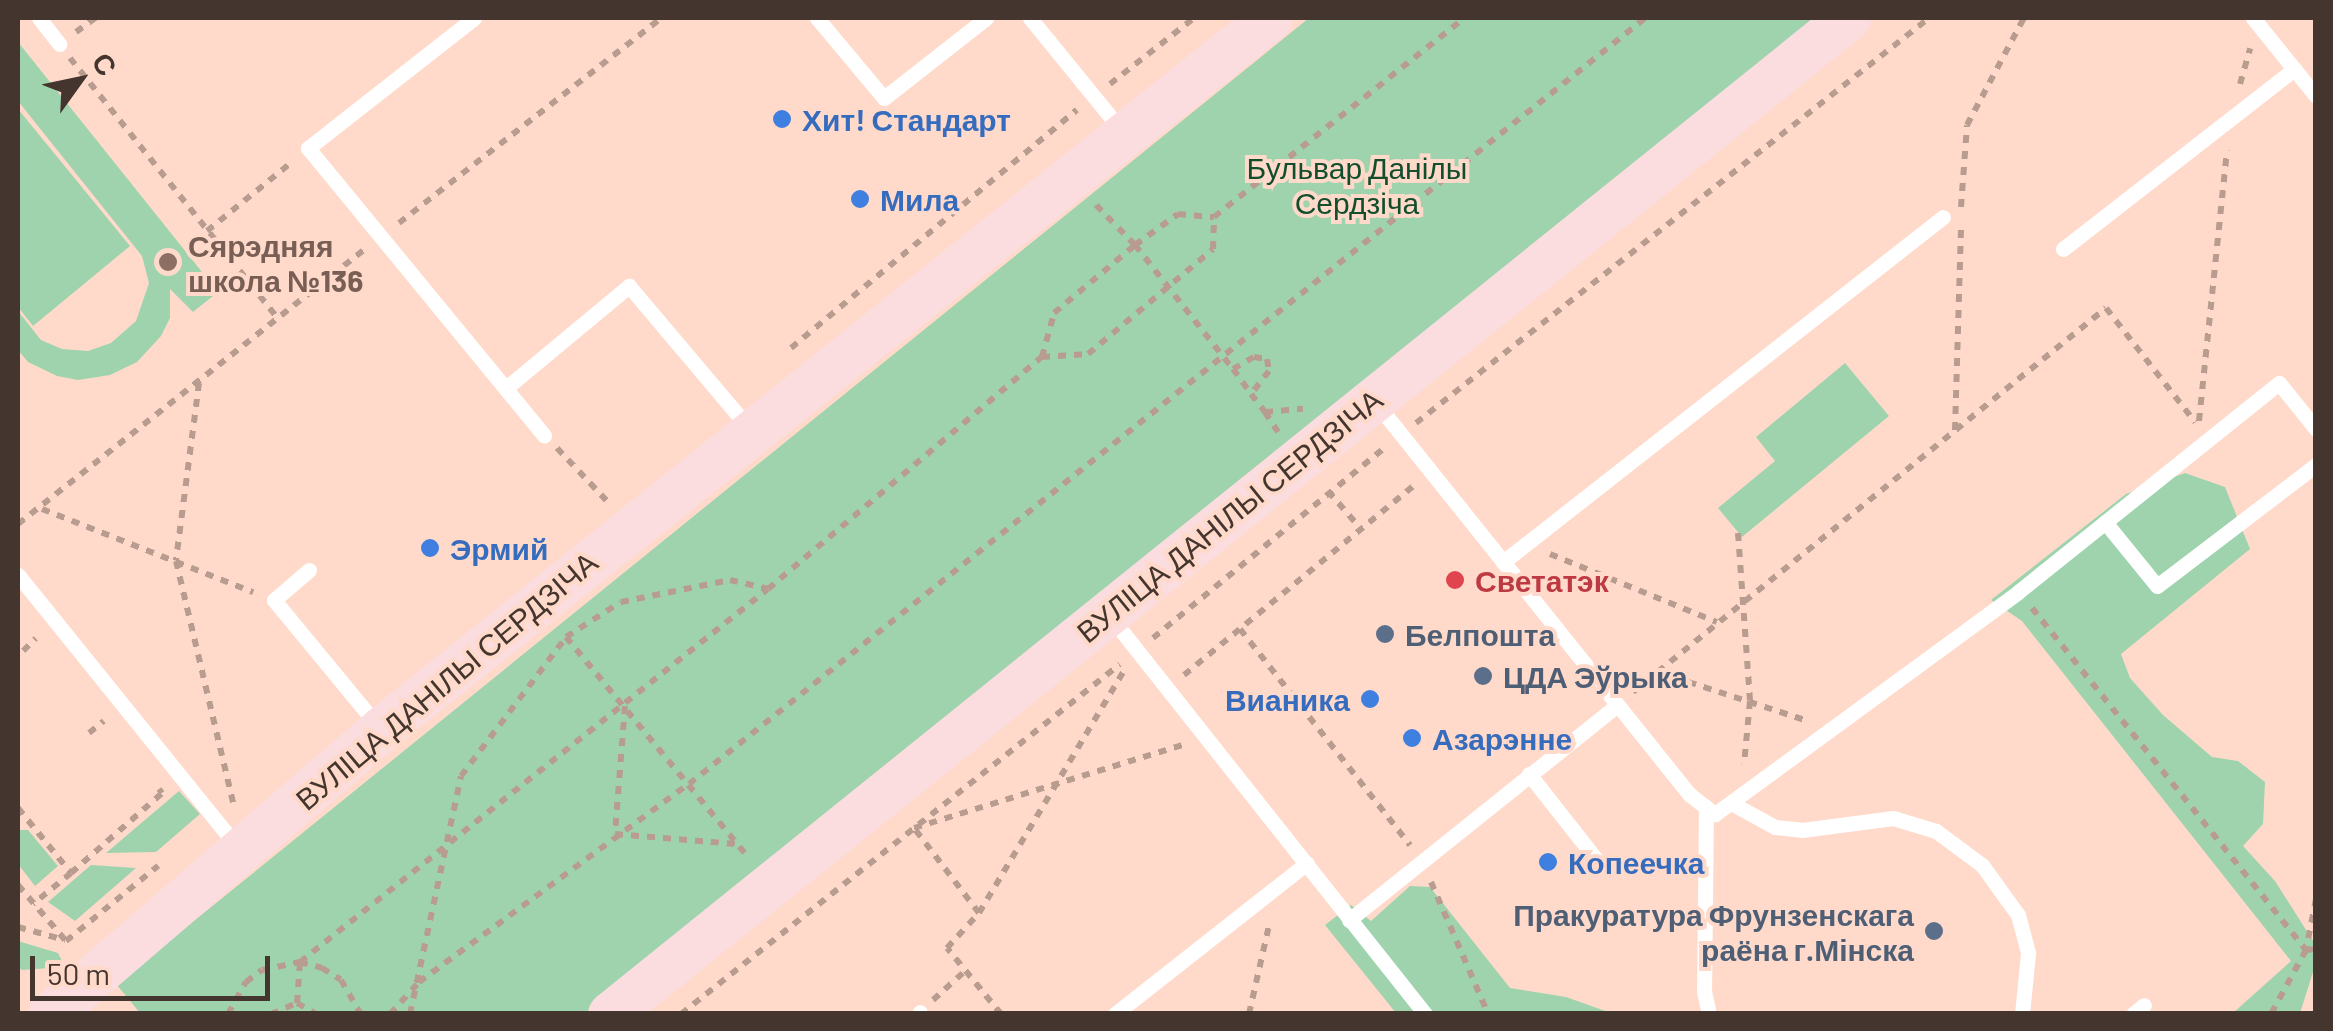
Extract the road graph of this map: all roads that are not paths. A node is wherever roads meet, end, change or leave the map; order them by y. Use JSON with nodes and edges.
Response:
{"nodes":[{"id":1,"x":39,"y":18,"type":"edge"},
{"id":2,"x":474,"y":18,"type":"edge"},
{"id":3,"x":816,"y":18,"type":"edge"},
{"id":4,"x":986,"y":18,"type":"edge"},
{"id":5,"x":1030,"y":18,"type":"edge"},
{"id":6,"x":1270,"y":18,"type":"edge"},
{"id":7,"x":1848,"y":18,"type":"edge"},
{"id":8,"x":2256,"y":20,"type":"edge"},
{"id":9,"x":60,"y":44,"type":"road end"},
{"id":10,"x":2294,"y":69,"type":"junction"},
{"id":11,"x":2316,"y":96,"type":"edge"},
{"id":12,"x":1125,"y":134,"type":"junction"},
{"id":13,"x":1943,"y":218,"type":"dead end"},
{"id":14,"x":2063,"y":249,"type":"dead end"},
{"id":15,"x":506,"y":388,"type":"junction"},
{"id":16,"x":1373,"y":400,"type":"junction"},
{"id":17,"x":2316,"y":430,"type":"edge"},
{"id":18,"x":752,"y":432,"type":"junction"},
{"id":19,"x":544,"y":435,"type":"road end"},
{"id":20,"x":2316,"y":465,"type":"edge"},
{"id":21,"x":2105,"y":522,"type":"junction"},
{"id":22,"x":1508,"y":558,"type":"junction"},
{"id":23,"x":309,"y":570,"type":"dead end"},
{"id":24,"x":18,"y":576,"type":"edge"},
{"id":25,"x":1107,"y":612,"type":"junction"},
{"id":26,"x":1617,"y":705,"type":"junction"},
{"id":27,"x":381,"y":729,"type":"junction"},
{"id":28,"x":1529,"y":774,"type":"junction"},
{"id":29,"x":1733,"y":804,"type":"junction"},
{"id":30,"x":1706,"y":807,"type":"junction"},
{"id":31,"x":242,"y":852,"type":"junction"},
{"id":32,"x":1596,"y":859,"type":"dead end"},
{"id":33,"x":1307,"y":863,"type":"junction"},
{"id":34,"x":1349,"y":920,"type":"junction"},
{"id":35,"x":57,"y":1011,"type":"edge"},
{"id":36,"x":610,"y":1014,"type":"edge"},
{"id":37,"x":1115,"y":1014,"type":"edge"},
{"id":38,"x":1425,"y":1014,"type":"edge"},
{"id":39,"x":1710,"y":1014,"type":"edge"},
{"id":40,"x":2022,"y":1014,"type":"edge"}],
"edges":[{"from":1,"to":9,"type":"lane"},
{"from":2,"to":15,"type":"lane"},
{"from":3,"to":4,"type":"lane"},
{"from":5,"to":12,"type":"lane"},
{"from":6,"to":12,"type":"street","name":"ВУЛІЦА ДАНІЛЫ СЕРДЗІЧА"},
{"from":7,"to":16,"type":"street","name":"ВУЛІЦА ДАНІЛЫ СЕРДЗІЧА"},
{"from":8,"to":10,"type":"lane"},
{"from":10,"to":11,"type":"lane"},
{"from":10,"to":14,"type":"lane"},
{"from":12,"to":18,"type":"street","name":"ВУЛІЦА ДАНІЛЫ СЕРДЗІЧА"},
{"from":13,"to":22,"type":"lane"},
{"from":15,"to":18,"type":"lane"},
{"from":15,"to":19,"type":"lane"},
{"from":16,"to":22,"type":"lane"},
{"from":16,"to":25,"type":"street","name":"ВУЛІЦА ДАНІЛЫ СЕРДЗІЧА"},
{"from":17,"to":21,"type":"lane"},
{"from":18,"to":27,"type":"street","name":"ВУЛІЦА ДАНІЛЫ СЕРДЗІЧА"},
{"from":20,"to":21,"type":"lane"},
{"from":21,"to":29,"type":"lane"},
{"from":22,"to":26,"type":"lane"},
{"from":23,"to":27,"type":"lane"},
{"from":24,"to":31,"type":"lane"},
{"from":25,"to":33,"type":"lane"},
{"from":25,"to":36,"type":"street","name":"ВУЛІЦА ДАНІЛЫ СЕРДЗІЧА"},
{"from":26,"to":28,"type":"lane"},
{"from":26,"to":30,"type":"lane"},
{"from":27,"to":31,"type":"street","name":"ВУЛІЦА ДАНІЛЫ СЕРДЗІЧА"},
{"from":28,"to":32,"type":"lane"},
{"from":28,"to":34,"type":"lane"},
{"from":29,"to":30,"type":"lane"},
{"from":29,"to":40,"type":"lane"},
{"from":30,"to":39,"type":"lane"},
{"from":31,"to":35,"type":"street","name":"ВУЛІЦА ДАНІЛЫ СЕРДЗІЧА"},
{"from":33,"to":34,"type":"lane"},
{"from":33,"to":37,"type":"lane"},
{"from":34,"to":38,"type":"lane"}]}
